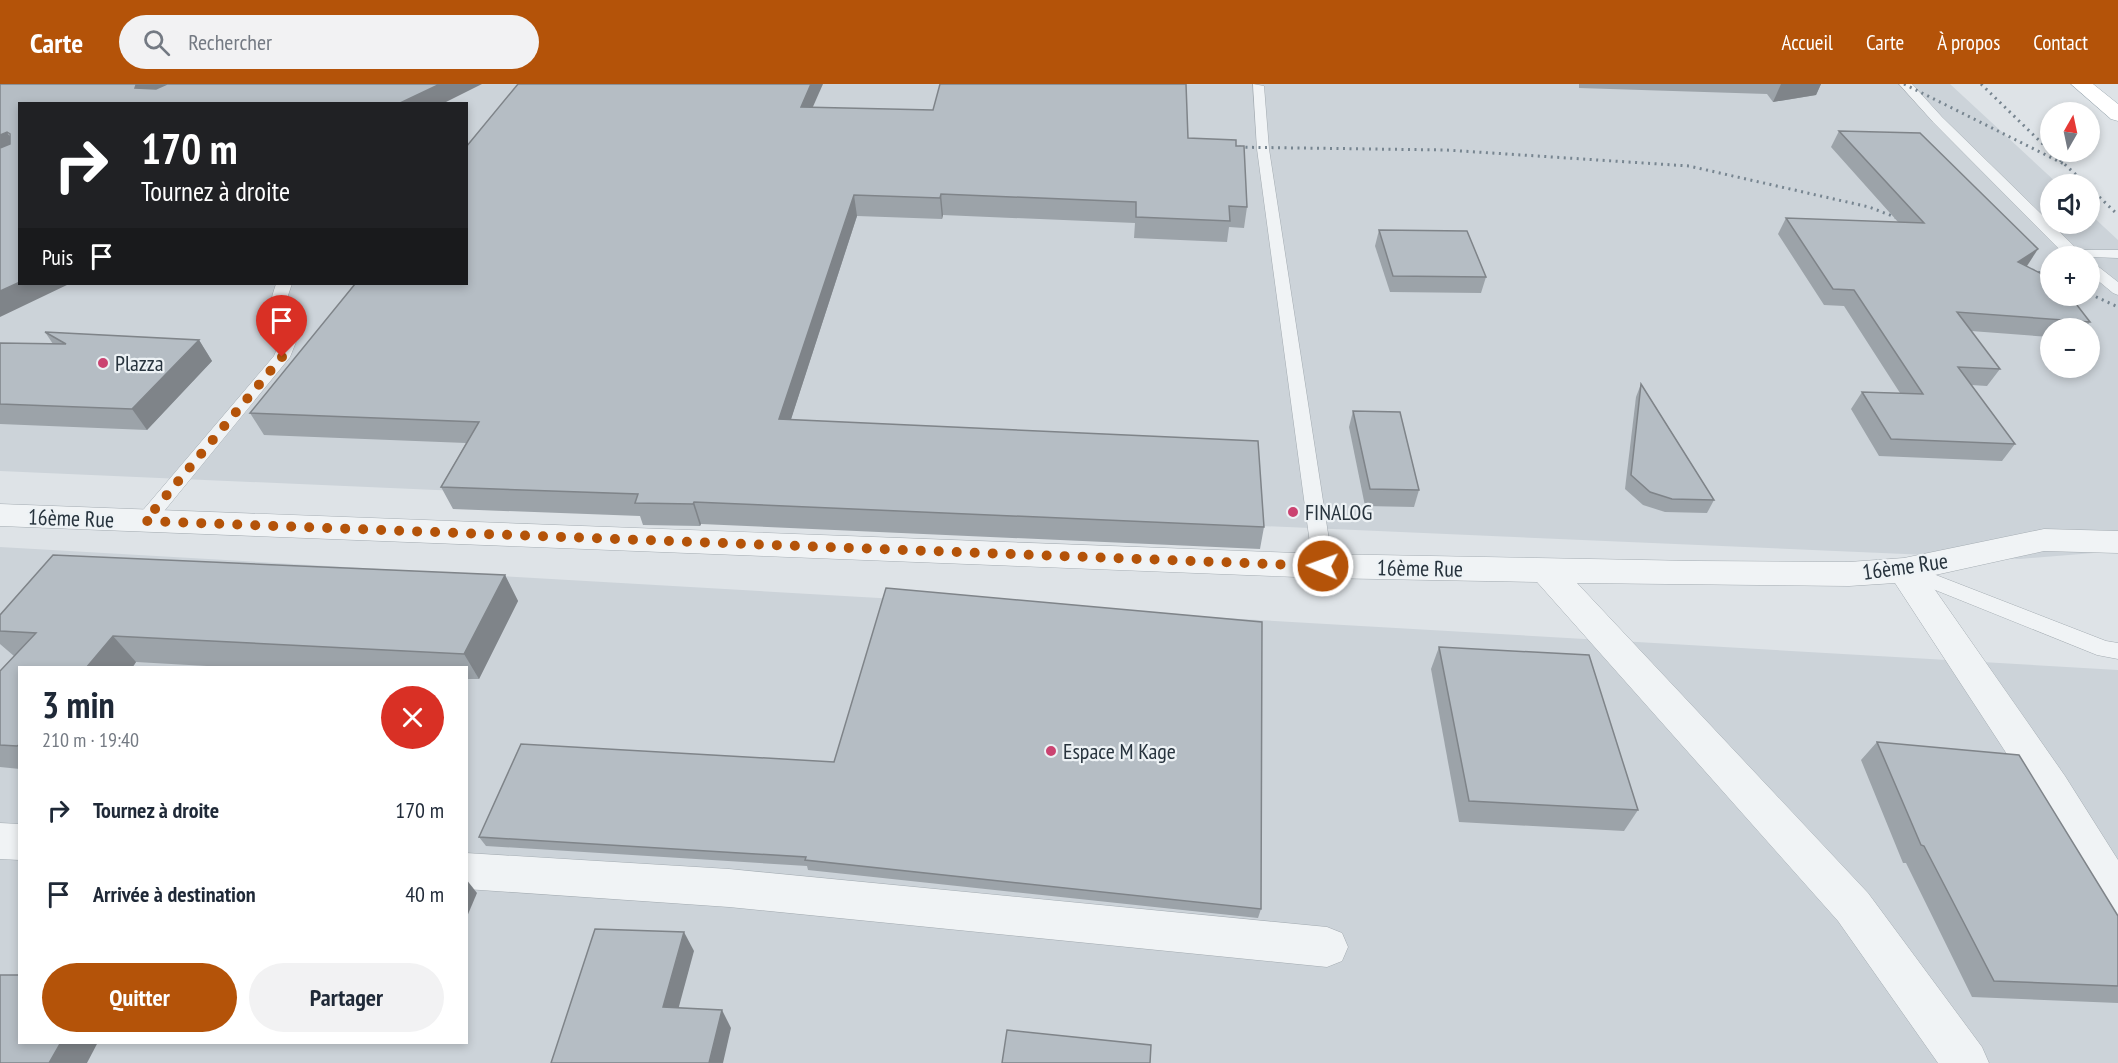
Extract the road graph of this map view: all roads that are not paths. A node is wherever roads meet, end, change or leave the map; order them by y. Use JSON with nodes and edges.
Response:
{"nodes":[{"id":1,"x":1905,"y":84,"type":"edge"},
{"id":2,"x":2081,"y":84,"type":"edge"},
{"id":3,"x":1258,"y":86,"type":"dead end"},
{"id":4,"x":2118,"y":115,"type":"edge"},
{"id":5,"x":2065,"y":246,"type":"edge"},
{"id":6,"x":2100,"y":254,"type":"edge"},
{"id":7,"x":2118,"y":254,"type":"edge"},
{"id":8,"x":2100,"y":275,"type":"edge"},
{"id":9,"x":284,"y":285,"type":"edge"},
{"id":10,"x":2118,"y":290,"type":"edge"},
{"id":11,"x":0,"y":515,"type":"edge"},
{"id":12,"x":145,"y":521,"type":"junction"},
{"id":13,"x":2118,"y":542,"type":"edge"},
{"id":14,"x":1323,"y":566,"type":"junction"},
{"id":15,"x":1545,"y":570,"type":"junction"},
{"id":16,"x":1904,"y":570,"type":"junction"},
{"id":17,"x":2118,"y":651,"type":"edge"},
{"id":18,"x":0,"y":841,"type":"edge"},
{"id":19,"x":18,"y":842,"type":"edge"},
{"id":20,"x":468,"y":871,"type":"edge"},
{"id":21,"x":2118,"y":897,"type":"edge"},
{"id":22,"x":1327,"y":947,"type":"dead end"},
{"id":23,"x":1966,"y":1063,"type":"edge"}],
"edges":[{"from":1,"to":5,"type":"lane"},
{"from":2,"to":4,"type":"main road"},
{"from":3,"to":14,"type":"lane"},
{"from":6,"to":7,"type":"lane"},
{"from":8,"to":10,"type":"lane"},
{"from":9,"to":12,"type":"lane"},
{"from":11,"to":12,"type":"street","name":"16ème Rue"},
{"from":12,"to":14,"type":"street","name":"16ème Rue"},
{"from":13,"to":16,"type":"street","name":"16ème Rue"},
{"from":14,"to":15,"type":"street","name":"16ème Rue"},
{"from":15,"to":16,"type":"street","name":"16ème Rue"},
{"from":15,"to":23,"type":"street"},
{"from":16,"to":17,"type":"lane"},
{"from":16,"to":21,"type":"street"},
{"from":18,"to":19,"type":"street"},
{"from":20,"to":22,"type":"street"}]}
